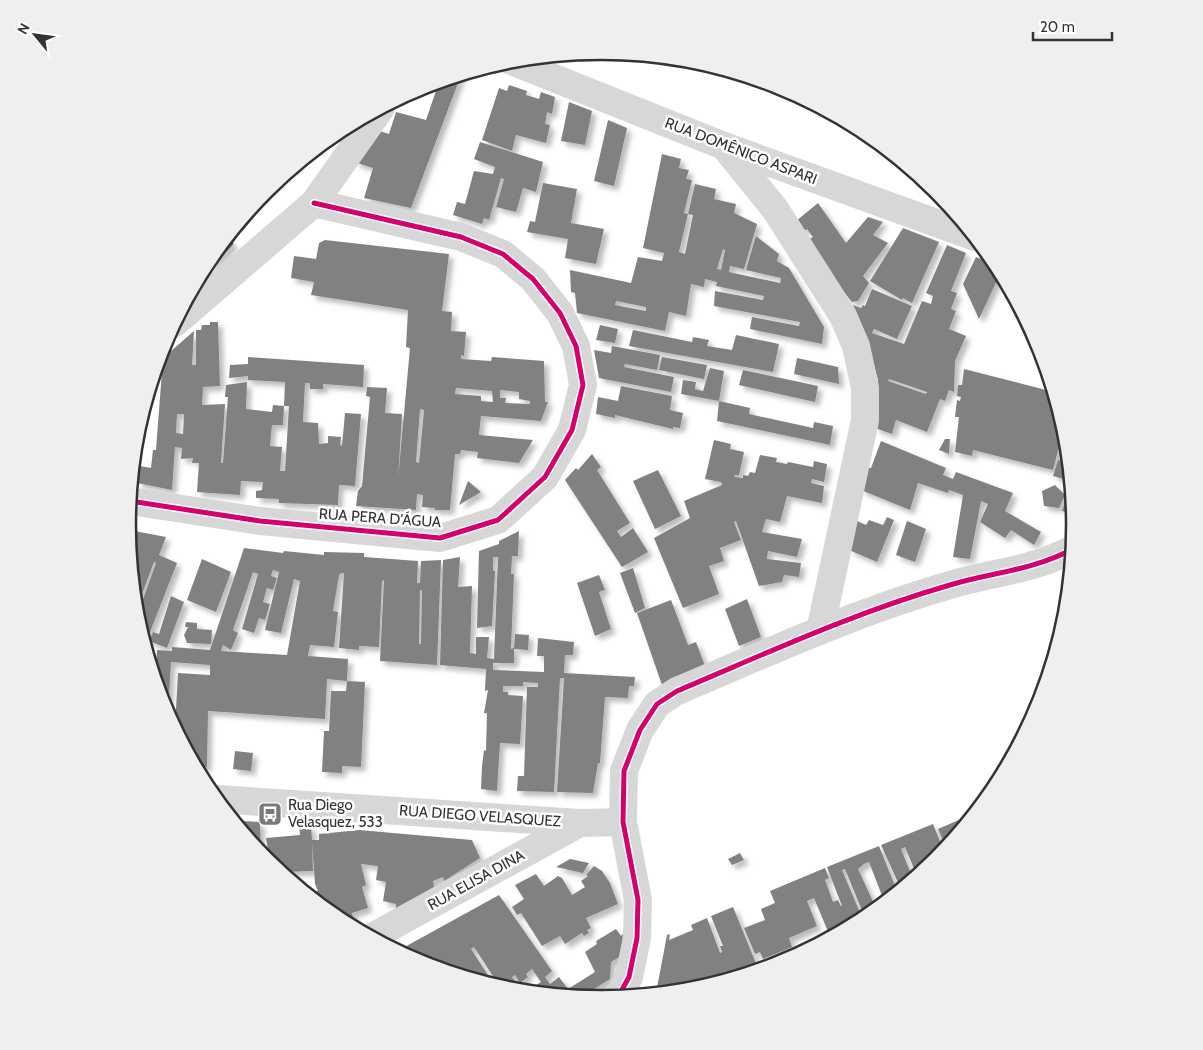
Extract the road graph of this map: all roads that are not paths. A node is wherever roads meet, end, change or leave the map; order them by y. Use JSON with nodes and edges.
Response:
{"nodes":[{"id":1,"x":525,"y":67,"type":"edge"},
{"id":2,"x":372,"y":120,"type":"edge"},
{"id":3,"x":724,"y":146,"type":"junction"},
{"id":4,"x":314,"y":203,"type":"junction"},
{"id":5,"x":962,"y":232,"type":"edge"},
{"id":6,"x":188,"y":312,"type":"edge"},
{"id":7,"x":137,"y":502,"type":"edge"},
{"id":8,"x":1066,"y":553,"type":"edge"},
{"id":9,"x":820,"y":631,"type":"junction"},
{"id":10,"x":227,"y":800,"type":"edge"},
{"id":11,"x":623,"y":822,"type":"junction"},
{"id":12,"x":580,"y":823,"type":"junction"},
{"id":13,"x":379,"y":933,"type":"edge"},
{"id":14,"x":622,"y":989,"type":"edge"}],
"edges":[{"from":1,"to":3,"type":"street","name":"RUA DOMÊNICO ASPARI"},
{"from":2,"to":4,"type":"street"},
{"from":3,"to":5,"type":"street","name":"RUA DOMÊNICO ASPARI"},
{"from":3,"to":9,"type":"street"},
{"from":4,"to":6,"type":"street"},
{"from":4,"to":7,"type":"street","name":"RUA PERA D'ÁGUA"},
{"from":8,"to":9,"type":"street"},
{"from":9,"to":11,"type":"street"},
{"from":10,"to":12,"type":"street","name":"RUA DIEGO VELASQUEZ"},
{"from":11,"to":12,"type":"street","name":"RUA DIEGO VELASQUEZ"},
{"from":11,"to":14,"type":"street"},
{"from":12,"to":13,"type":"street","name":"RUA ELISA DINA"}]}
